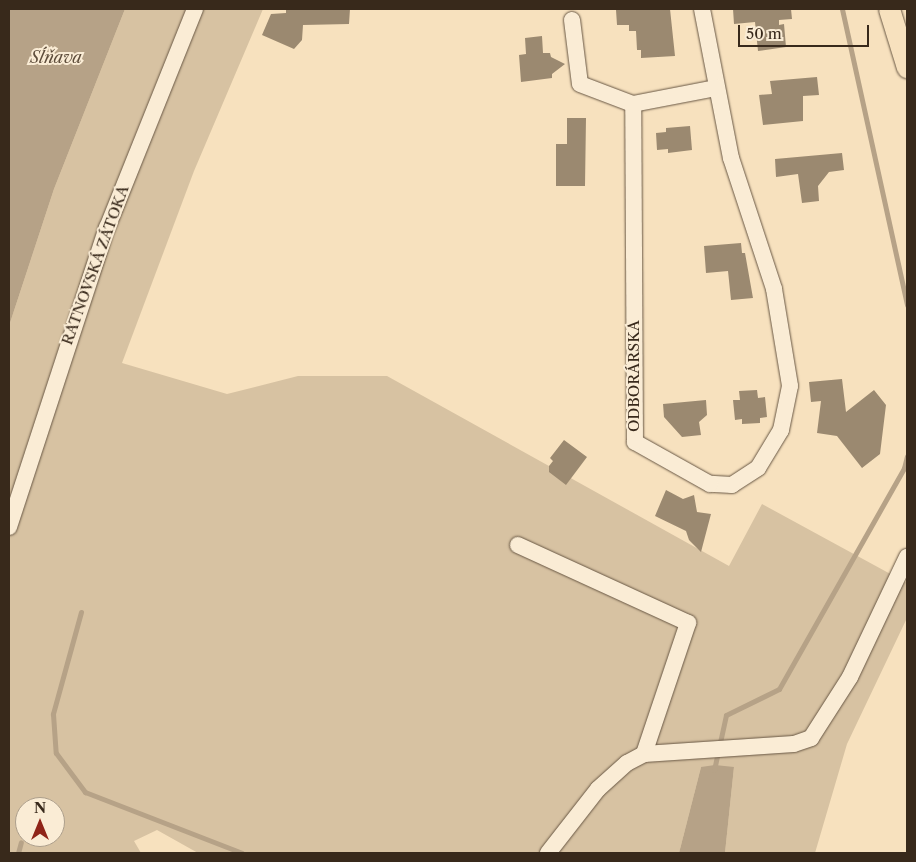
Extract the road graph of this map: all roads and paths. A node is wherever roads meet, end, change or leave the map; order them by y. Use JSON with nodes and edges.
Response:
{"nodes":[{"id":1,"x":195,"y":9,"type":"edge"},
{"id":2,"x":702,"y":9,"type":"edge"},
{"id":3,"x":889,"y":9,"type":"edge"},
{"id":4,"x":572,"y":20,"type":"dead end"},
{"id":5,"x":907,"y":67,"type":"edge"},
{"id":6,"x":716,"y":88,"type":"junction"},
{"id":7,"x":633,"y":104,"type":"junction"},
{"id":8,"x":9,"y":527,"type":"edge"},
{"id":9,"x":518,"y":545,"type":"dead end"},
{"id":10,"x":907,"y":557,"type":"edge"},
{"id":11,"x":644,"y":754,"type":"junction"},
{"id":12,"x":548,"y":853,"type":"edge"}],
"edges":[{"from":1,"to":8,"type":"lane","name":"RATNOVSKÁ ZÁTOKA"},
{"from":2,"to":6,"type":"lane","name":"ODBORÁRSKA"},
{"from":3,"to":5,"type":"main road"},
{"from":4,"to":7,"type":"lane"},
{"from":6,"to":7,"type":"lane"},
{"from":6,"to":7,"type":"lane","name":"ODBORÁRSKA"},
{"from":9,"to":11,"type":"lane"},
{"from":10,"to":11,"type":"lane"},
{"from":11,"to":12,"type":"lane"}]}
